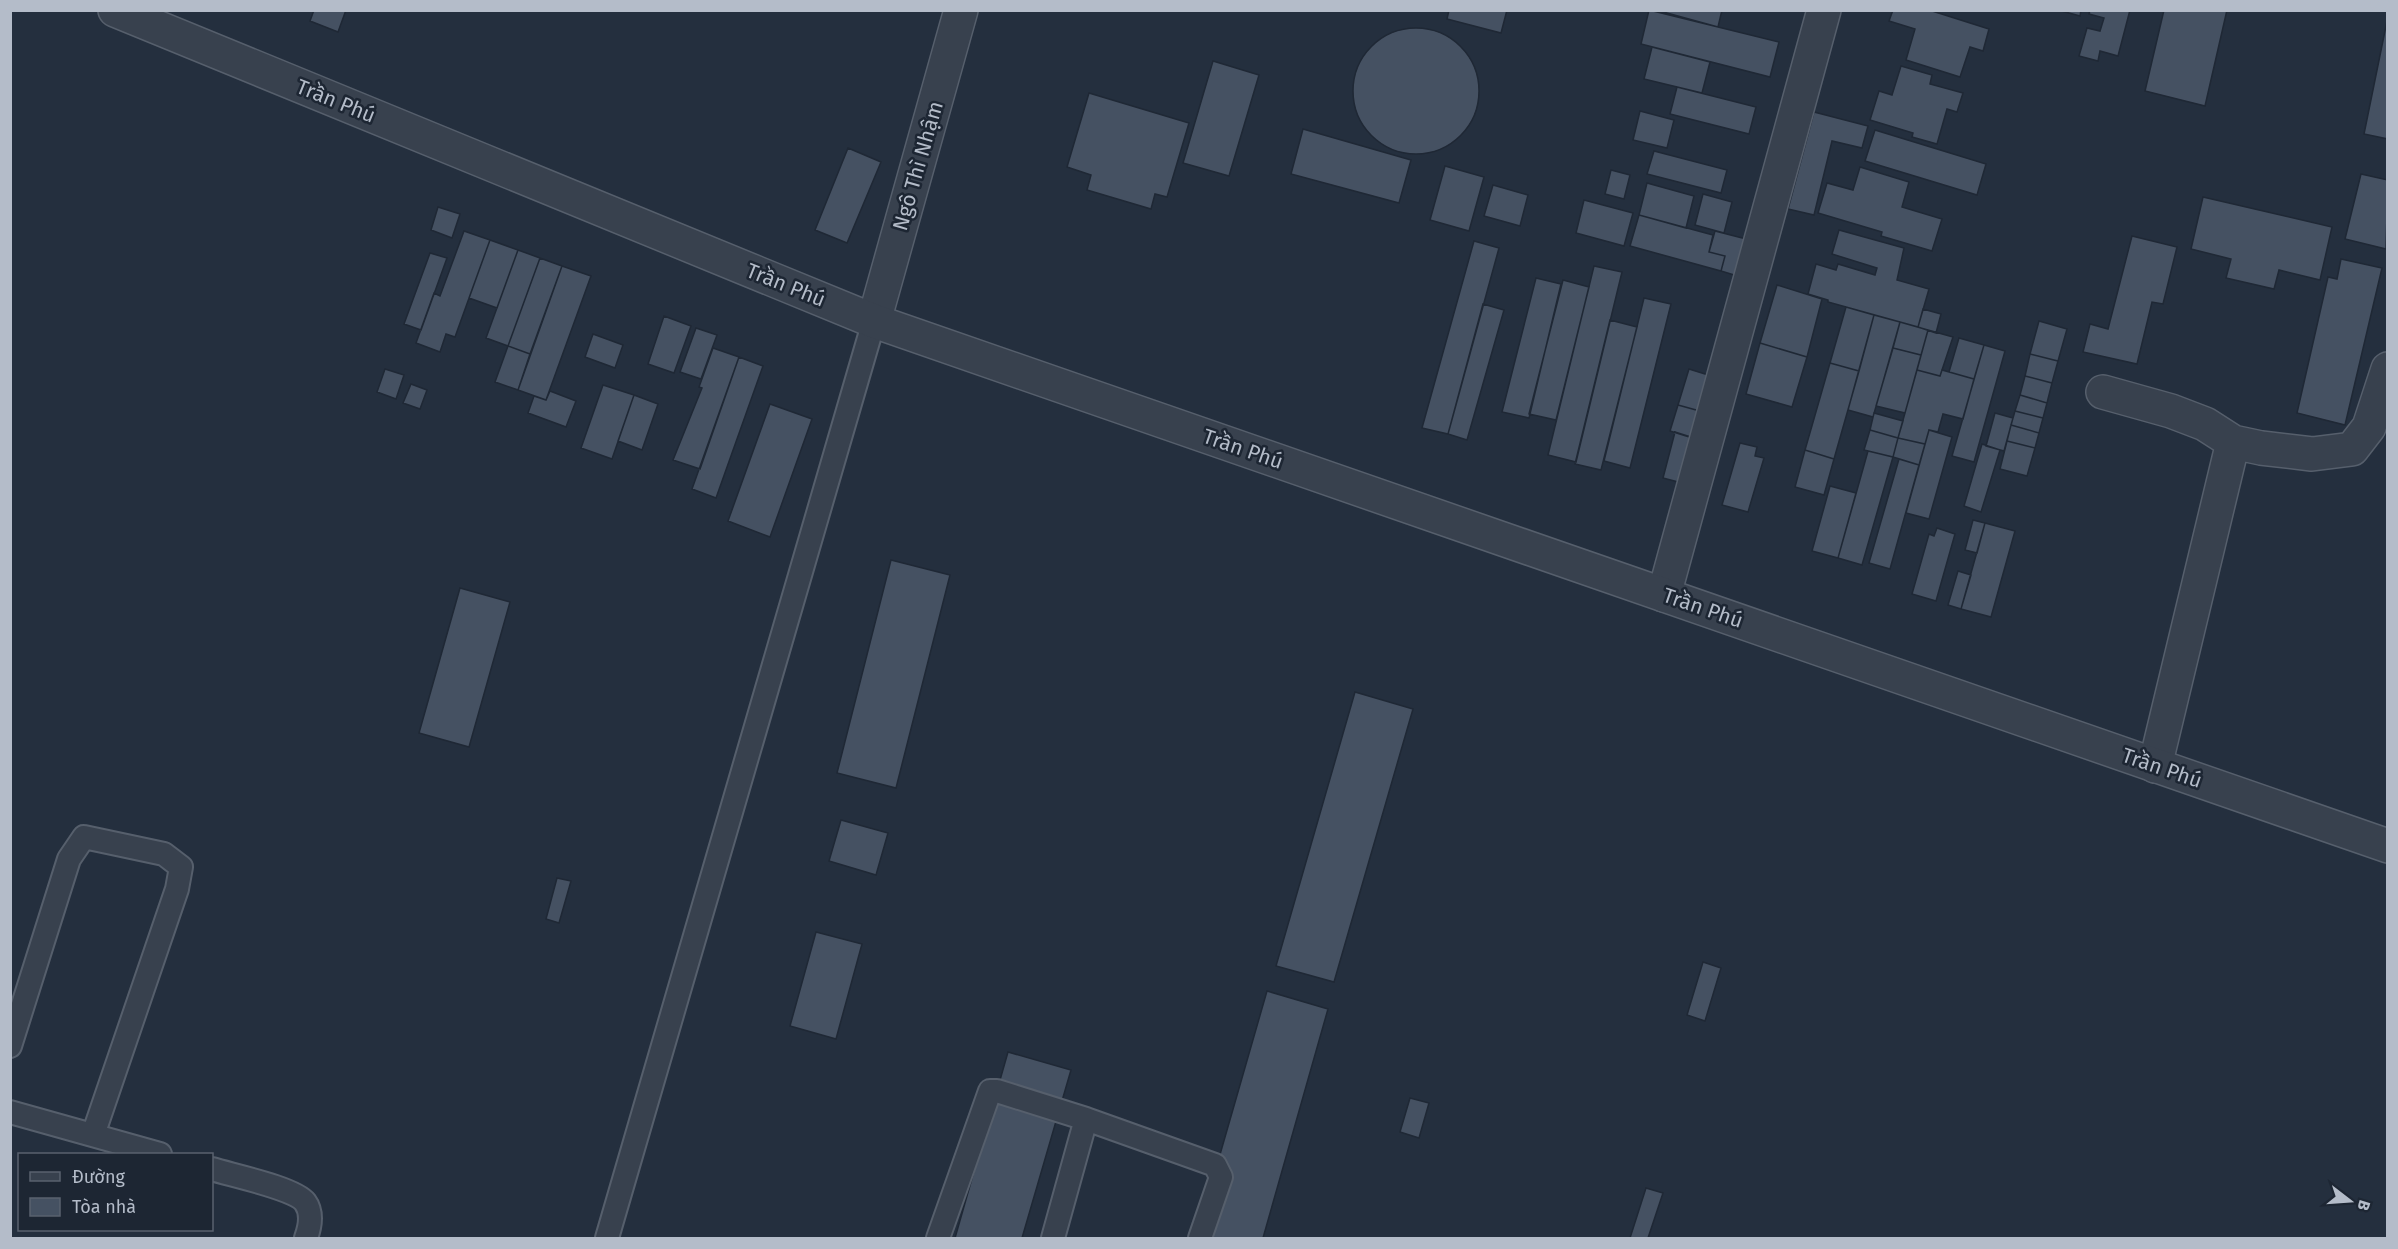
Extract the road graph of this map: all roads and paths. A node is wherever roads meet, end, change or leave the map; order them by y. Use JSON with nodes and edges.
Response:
{"nodes":[{"id":1,"x":962,"y":10,"type":"edge"},
{"id":2,"x":1824,"y":10,"type":"edge"},
{"id":3,"x":121,"y":12,"type":"edge"},
{"id":4,"x":874,"y":321,"type":"junction"},
{"id":5,"x":2388,"y":369,"type":"edge"},
{"id":6,"x":2103,"y":393,"type":"dead end"},
{"id":7,"x":2233,"y":442,"type":"junction"},
{"id":8,"x":1664,"y":595,"type":"junction"},
{"id":9,"x":2155,"y":766,"type":"junction"},
{"id":10,"x":2388,"y":846,"type":"edge"},
{"id":11,"x":10,"y":1046,"type":"edge"},
{"id":12,"x":10,"y":1112,"type":"edge"},
{"id":13,"x":1086,"y":1119,"type":"junction"},
{"id":14,"x":93,"y":1135,"type":"junction"},
{"id":15,"x":153,"y":1153,"type":"edge"},
{"id":16,"x":213,"y":1169,"type":"edge"},
{"id":17,"x":306,"y":1239,"type":"edge"},
{"id":18,"x":607,"y":1239,"type":"edge"},
{"id":19,"x":938,"y":1239,"type":"edge"},
{"id":20,"x":1053,"y":1239,"type":"edge"},
{"id":21,"x":1200,"y":1239,"type":"edge"}],
"edges":[{"from":1,"to":4,"type":"street","name":"Ngô Thì Nhậm"},
{"from":2,"to":8,"type":"street"},
{"from":3,"to":4,"type":"street","name":"Trần Phú"},
{"from":4,"to":8,"type":"street","name":"Trần Phú"},
{"from":4,"to":18,"type":"lane"},
{"from":5,"to":7,"type":"street"},
{"from":6,"to":7,"type":"street"},
{"from":7,"to":9,"type":"street"},
{"from":8,"to":9,"type":"street","name":"Trần Phú"},
{"from":9,"to":10,"type":"street","name":"Trần Phú"},
{"from":11,"to":14,"type":"lane"},
{"from":12,"to":14,"type":"lane"},
{"from":13,"to":19,"type":"lane"},
{"from":13,"to":20,"type":"lane"},
{"from":13,"to":21,"type":"lane"},
{"from":14,"to":15,"type":"lane"},
{"from":16,"to":17,"type":"lane"}]}
